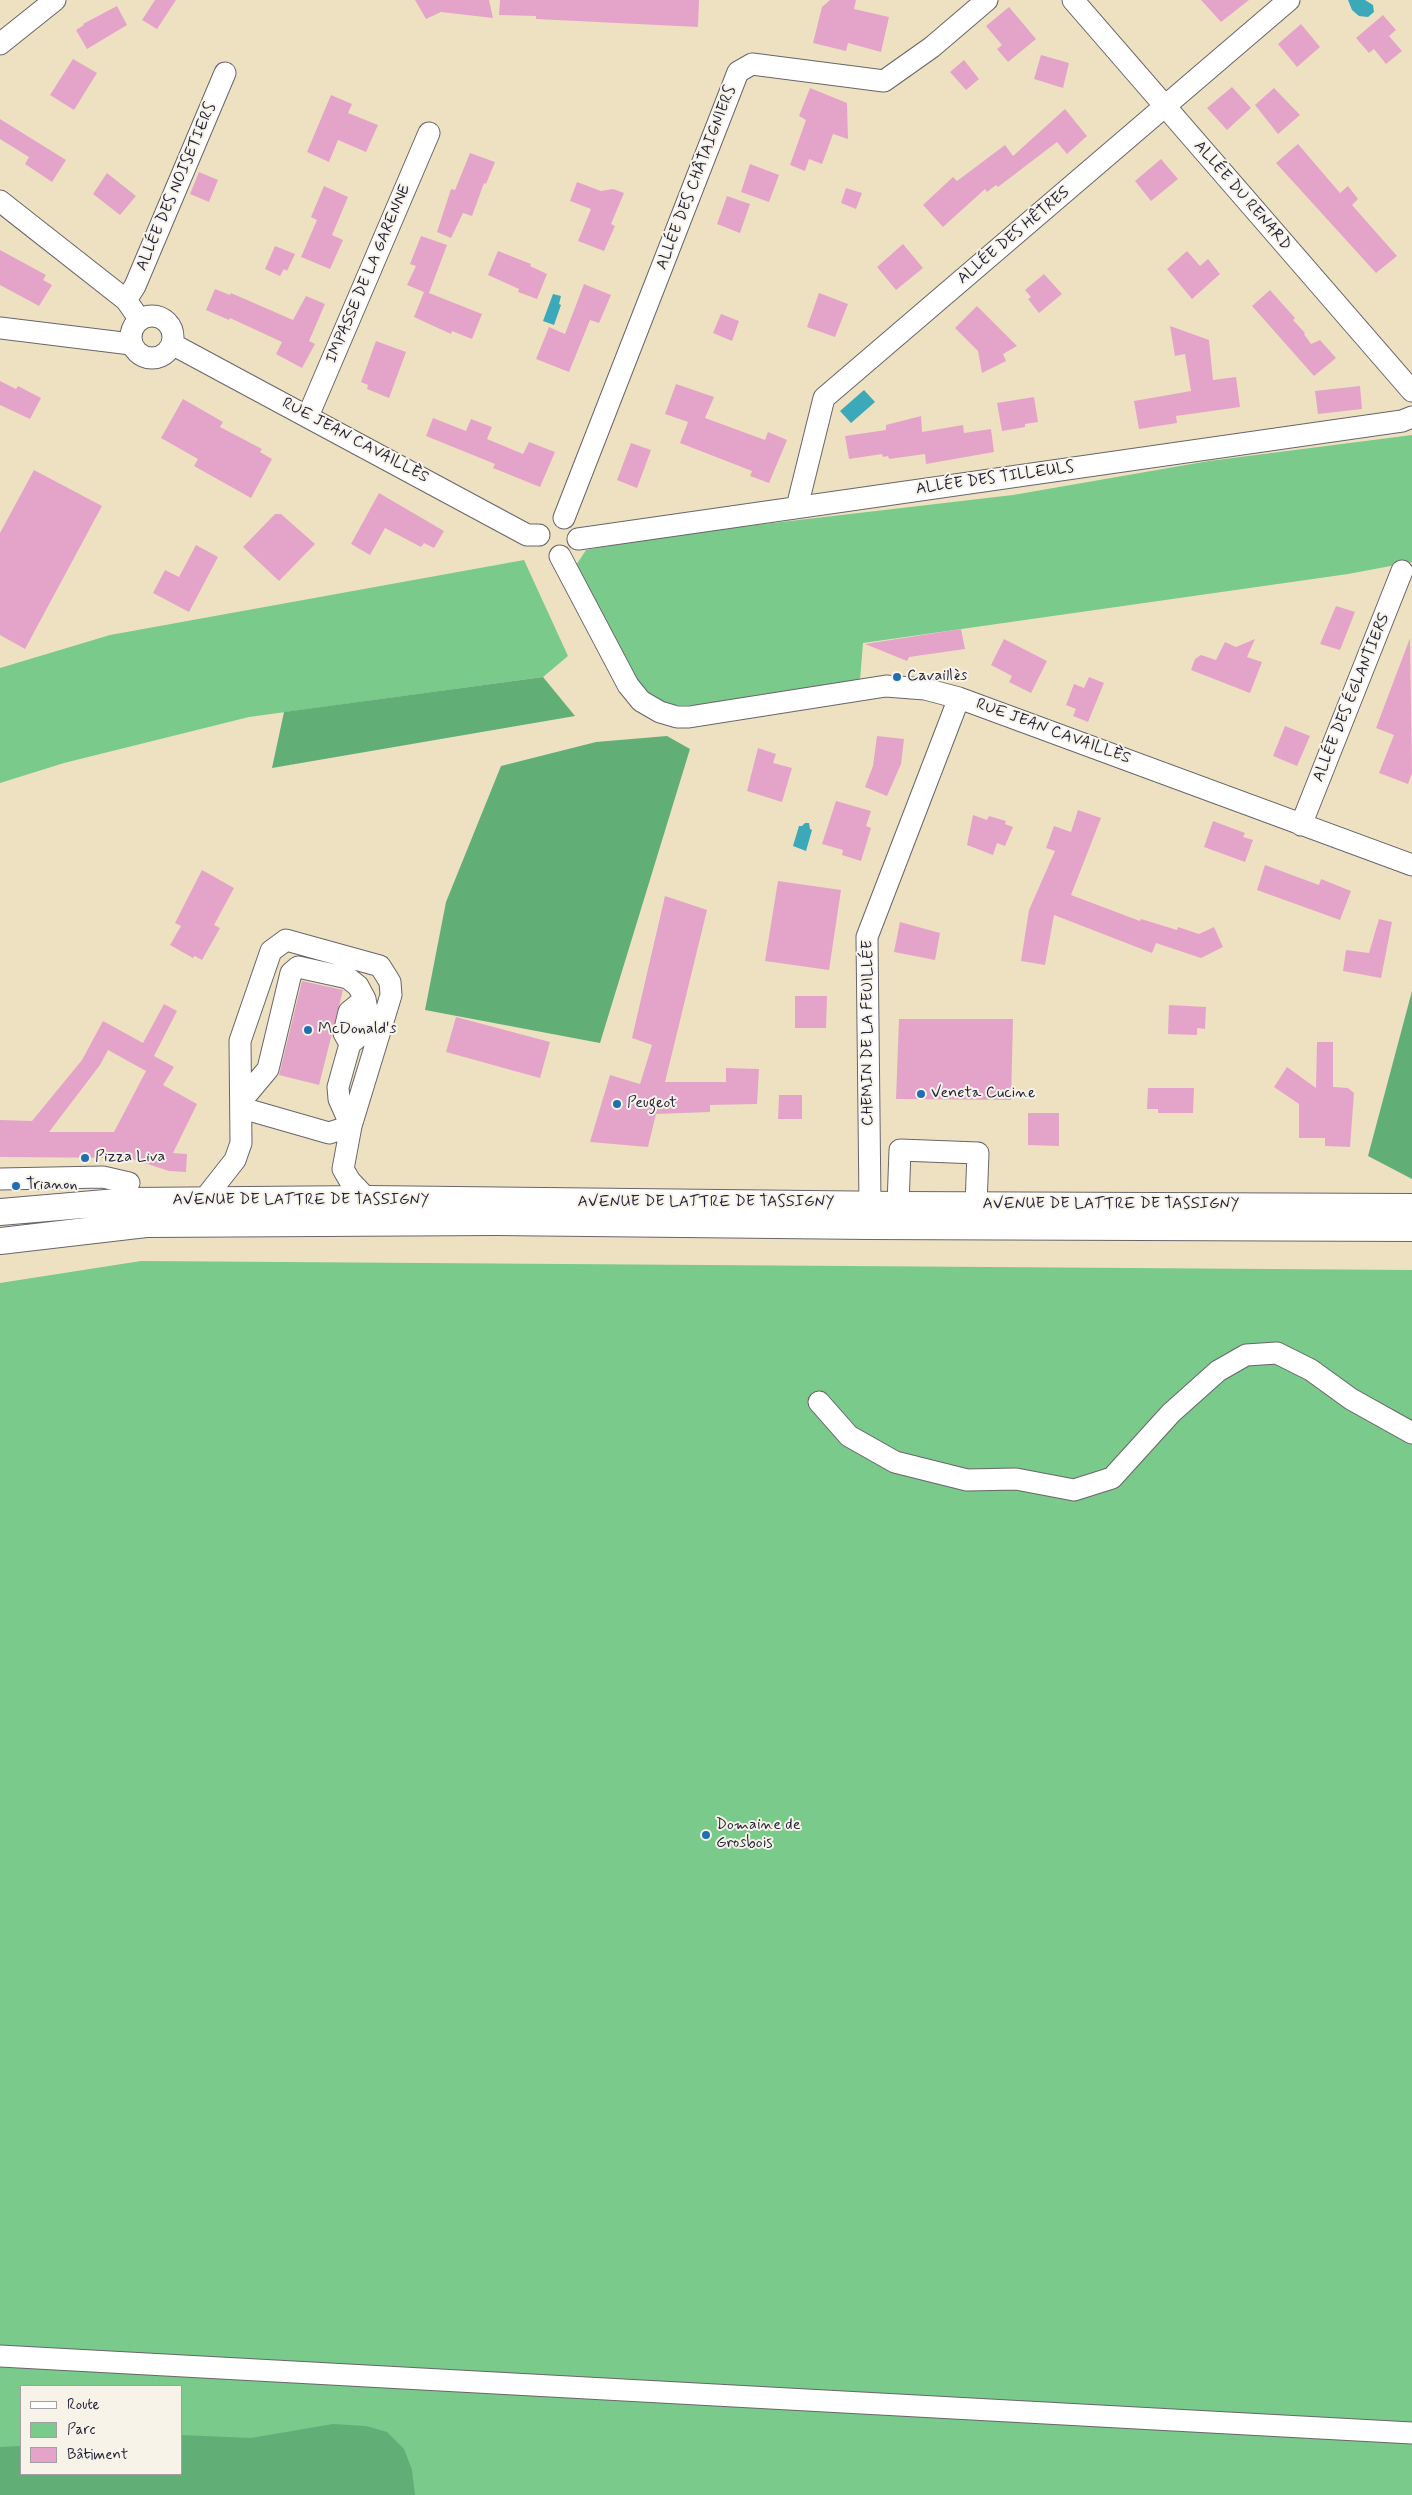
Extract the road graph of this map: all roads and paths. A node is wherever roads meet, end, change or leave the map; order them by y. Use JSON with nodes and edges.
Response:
{"nodes":[{"id":1,"x":55,"y":0,"type":"edge"},
{"id":2,"x":987,"y":0,"type":"edge"},
{"id":3,"x":1073,"y":0,"type":"edge"},
{"id":4,"x":1289,"y":0,"type":"edge"},
{"id":5,"x":2,"y":37,"type":"edge"},
{"id":6,"x":224,"y":73,"type":"dead end"},
{"id":7,"x":1164,"y":108,"type":"junction"},
{"id":8,"x":429,"y":133,"type":"dead end"},
{"id":9,"x":0,"y":201,"type":"edge"},
{"id":10,"x":126,"y":300,"type":"junction"},
{"id":11,"x":140,"y":320,"type":"junction"},
{"id":12,"x":0,"y":328,"type":"edge"},
{"id":13,"x":131,"y":344,"type":"junction"},
{"id":14,"x":172,"y":344,"type":"junction"},
{"id":15,"x":1412,"y":391,"type":"edge"},
{"id":16,"x":308,"y":416,"type":"junction"},
{"id":17,"x":1412,"y":417,"type":"edge"},
{"id":18,"x":798,"y":507,"type":"junction"},
{"id":19,"x":564,"y":518,"type":"junction"},
{"id":20,"x":539,"y":535,"type":"junction"},
{"id":21,"x":578,"y":539,"type":"junction"},
{"id":22,"x":560,"y":556,"type":"junction"},
{"id":23,"x":1402,"y":571,"type":"dead end"},
{"id":24,"x":959,"y":698,"type":"junction"},
{"id":25,"x":1301,"y":825,"type":"junction"},
{"id":26,"x":1412,"y":864,"type":"edge"},
{"id":27,"x":242,"y":1104,"type":"junction"},
{"id":28,"x":351,"y":1126,"type":"junction"},
{"id":29,"x":0,"y":1179,"type":"edge"},
{"id":30,"x":130,"y":1183,"type":"dead end"},
{"id":31,"x":367,"y":1199,"type":"junction"},
{"id":32,"x":202,"y":1202,"type":"junction"},
{"id":33,"x":870,"y":1204,"type":"junction"},
{"id":34,"x":898,"y":1205,"type":"junction"},
{"id":35,"x":976,"y":1205,"type":"junction"},
{"id":36,"x":1412,"y":1207,"type":"edge"},
{"id":37,"x":0,"y":1212,"type":"edge"},
{"id":38,"x":1412,"y":1228,"type":"edge"},
{"id":39,"x":0,"y":1241,"type":"edge"},
{"id":40,"x":819,"y":1402,"type":"dead end"},
{"id":41,"x":1412,"y":1433,"type":"edge"},
{"id":42,"x":0,"y":2356,"type":"edge"},
{"id":43,"x":1412,"y":2433,"type":"edge"}],
"edges":[{"from":1,"to":5,"type":"street"},
{"from":2,"to":19,"type":"street","name":"ALLÉE DES CHÂTAIGNIERS"},
{"from":3,"to":7,"type":"street","name":"ALLÉE DU RENARD"},
{"from":4,"to":7,"type":"street","name":"ALLÉE DES HÊTRES"},
{"from":6,"to":10,"type":"street","name":"ALLÉE DES NOISETIERS"},
{"from":7,"to":15,"type":"street","name":"ALLÉE DU RENARD"},
{"from":7,"to":18,"type":"street","name":"ALLÉE DES HÊTRES"},
{"from":8,"to":16,"type":"street","name":"IMPASSE DE LA GARENNE"},
{"from":9,"to":10,"type":"street"},
{"from":10,"to":11,"type":"street"},
{"from":11,"to":13,"type":"street"},
{"from":11,"to":14,"type":"street"},
{"from":12,"to":13,"type":"street"},
{"from":13,"to":14,"type":"street"},
{"from":14,"to":16,"type":"street","name":"RUE JEAN CAVAILLÈS"},
{"from":16,"to":20,"type":"street","name":"RUE JEAN CAVAILLÈS"},
{"from":17,"to":18,"type":"street","name":"ALLÉE DES TILLEULS"},
{"from":18,"to":21,"type":"street","name":"ALLÉE DES TILLEULS"},
{"from":19,"to":20,"type":"street"},
{"from":19,"to":21,"type":"street"},
{"from":20,"to":22,"type":"street"},
{"from":21,"to":22,"type":"street"},
{"from":22,"to":24,"type":"street","name":"RUE JEAN CAVAILLÈS"},
{"from":23,"to":25,"type":"street","name":"ALLÉE DES ÉGLANTIERS"},
{"from":24,"to":25,"type":"street","name":"RUE JEAN CAVAILLÈS"},
{"from":24,"to":33,"type":"street","name":"CHEMIN DE LA FEUILLÉE"},
{"from":25,"to":26,"type":"street","name":"RUE JEAN CAVAILLÈS"},
{"from":27,"to":28,"type":"street"},
{"from":27,"to":28,"type":"street"},
{"from":27,"to":28,"type":"street"},
{"from":27,"to":32,"type":"street"},
{"from":28,"to":31,"type":"street"},
{"from":29,"to":30,"type":"street"},
{"from":31,"to":32,"type":"main road","name":"AVENUE DE LATTRE DE TASSIGNY"},
{"from":31,"to":33,"type":"main road","name":"AVENUE DE LATTRE DE TASSIGNY"},
{"from":32,"to":37,"type":"main road","name":"AVENUE DE LATTRE DE TASSIGNY"},
{"from":33,"to":34,"type":"main road","name":"AVENUE DE LATTRE DE TASSIGNY"},
{"from":34,"to":35,"type":"main road","name":"AVENUE DE LATTRE DE TASSIGNY"},
{"from":34,"to":35,"type":"street"},
{"from":35,"to":36,"type":"main road","name":"AVENUE DE LATTRE DE TASSIGNY"},
{"from":38,"to":39,"type":"main road"},
{"from":40,"to":41,"type":"street"},
{"from":42,"to":43,"type":"street"}]}
